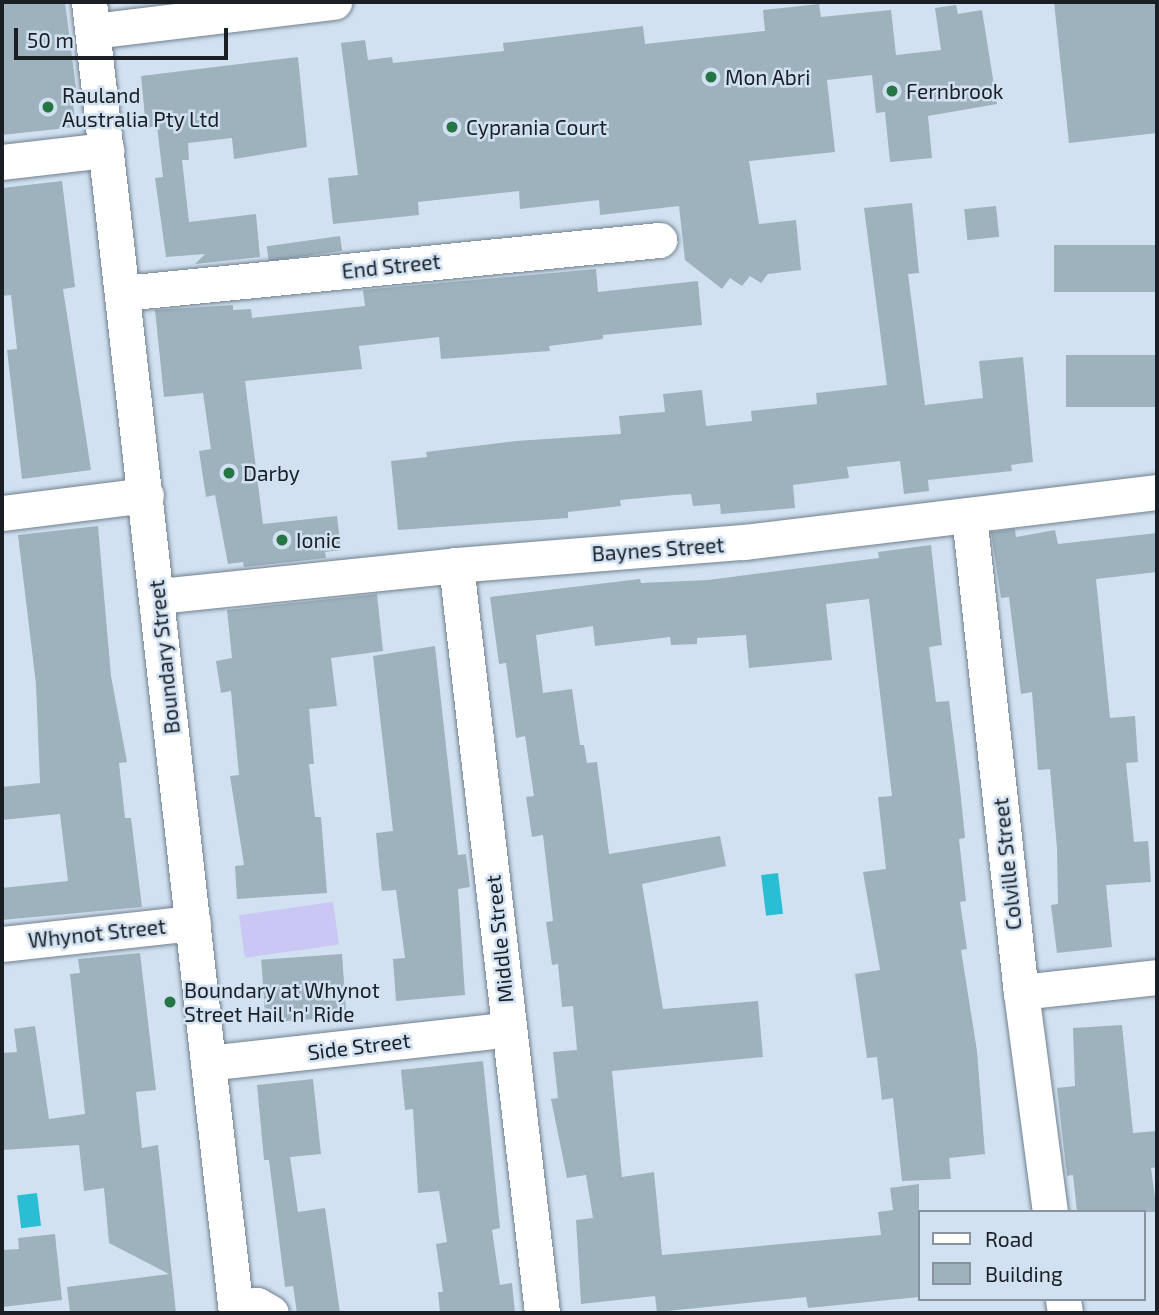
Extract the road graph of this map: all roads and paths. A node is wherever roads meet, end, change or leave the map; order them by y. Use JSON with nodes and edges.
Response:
{"nodes":[{"id":1,"x":334,"y":2,"type":"edge"},
{"id":2,"x":91,"y":16,"type":"edge"},
{"id":3,"x":106,"y":150,"type":"junction"},
{"id":4,"x":2,"y":162,"type":"edge"},
{"id":5,"x":659,"y":240,"type":"dead end"},
{"id":6,"x":123,"y":293,"type":"junction"},
{"id":7,"x":1157,"y":492,"type":"edge"},
{"id":8,"x":146,"y":495,"type":"junction"},
{"id":9,"x":2,"y":513,"type":"edge"},
{"id":10,"x":969,"y":515,"type":"junction"},
{"id":11,"x":456,"y":565,"type":"junction"},
{"id":12,"x":158,"y":596,"type":"junction"},
{"id":13,"x":193,"y":923,"type":"junction"},
{"id":14,"x":2,"y":944,"type":"edge"},
{"id":15,"x":1157,"y":977,"type":"edge"},
{"id":16,"x":1021,"y":992,"type":"junction"},
{"id":17,"x":509,"y":1029,"type":"junction"},
{"id":18,"x":208,"y":1063,"type":"junction"},
{"id":19,"x":1050,"y":1210,"type":"edge"},
{"id":20,"x":236,"y":1310,"type":"edge"},
{"id":21,"x":271,"y":1313,"type":"edge"},
{"id":22,"x":542,"y":1313,"type":"edge"}],
"edges":[{"from":1,"to":2,"type":"street"},
{"from":2,"to":3,"type":"street","name":"Boundary Street"},
{"from":3,"to":4,"type":"street"},
{"from":3,"to":6,"type":"street","name":"Boundary Street"},
{"from":5,"to":6,"type":"street","name":"End Street"},
{"from":6,"to":8,"type":"street","name":"Boundary Street"},
{"from":7,"to":10,"type":"street","name":"Baynes Street"},
{"from":8,"to":9,"type":"street"},
{"from":8,"to":12,"type":"street","name":"Boundary Street"},
{"from":10,"to":11,"type":"street","name":"Baynes Street"},
{"from":10,"to":16,"type":"street","name":"Colville Street"},
{"from":11,"to":12,"type":"street","name":"Baynes Street"},
{"from":11,"to":17,"type":"street","name":"Middle Street"},
{"from":12,"to":13,"type":"street","name":"Boundary Street"},
{"from":13,"to":14,"type":"street","name":"Whynot Street"},
{"from":13,"to":18,"type":"street","name":"Boundary Street"},
{"from":15,"to":16,"type":"street"},
{"from":16,"to":19,"type":"street","name":"Colville Street"},
{"from":17,"to":18,"type":"street","name":"Side Street"},
{"from":17,"to":22,"type":"street","name":"Middle Street"},
{"from":18,"to":20,"type":"street","name":"Boundary Street"},
{"from":20,"to":21,"type":"street"}]}
